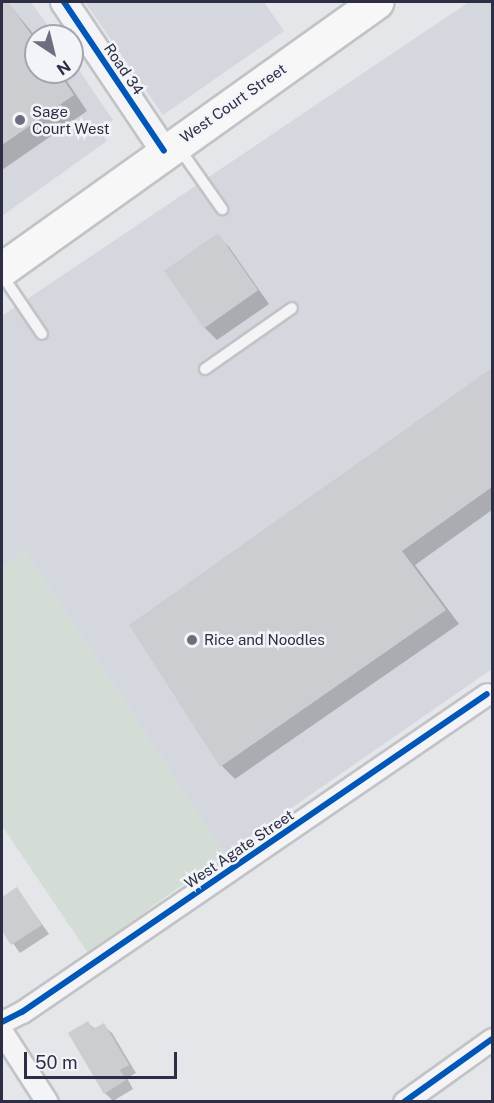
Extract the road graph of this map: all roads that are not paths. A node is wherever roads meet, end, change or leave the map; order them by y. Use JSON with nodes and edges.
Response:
{"nodes":[{"id":1,"x":64,"y":2,"type":"edge"},
{"id":2,"x":377,"y":2,"type":"edge"},
{"id":3,"x":170,"y":147,"type":"junction"},
{"id":4,"x":222,"y":210,"type":"dead end"},
{"id":5,"x":2,"y":269,"type":"edge"},
{"id":6,"x":2,"y":275,"type":"edge"},
{"id":7,"x":292,"y":308,"type":"dead end"},
{"id":8,"x":42,"y":334,"type":"dead end"},
{"id":9,"x":205,"y":369,"type":"dead end"},
{"id":10,"x":488,"y":693,"type":"dead end"},
{"id":11,"x":2,"y":1022,"type":"edge"},
{"id":12,"x":2,"y":1032,"type":"edge"},
{"id":13,"x":492,"y":1039,"type":"edge"},
{"id":14,"x":47,"y":1101,"type":"edge"},
{"id":15,"x":404,"y":1101,"type":"edge"}],
"edges":[{"from":1,"to":3,"type":"street","name":"Road 34"},
{"from":2,"to":3,"type":"main road","name":"West Court Street"},
{"from":3,"to":4,"type":"lane"},
{"from":3,"to":5,"type":"main road","name":"West Court Street"},
{"from":6,"to":8,"type":"lane"},
{"from":7,"to":9,"type":"lane"},
{"from":10,"to":11,"type":"street","name":"West Agate Street"},
{"from":12,"to":14,"type":"street"},
{"from":13,"to":15,"type":"street"}]}
